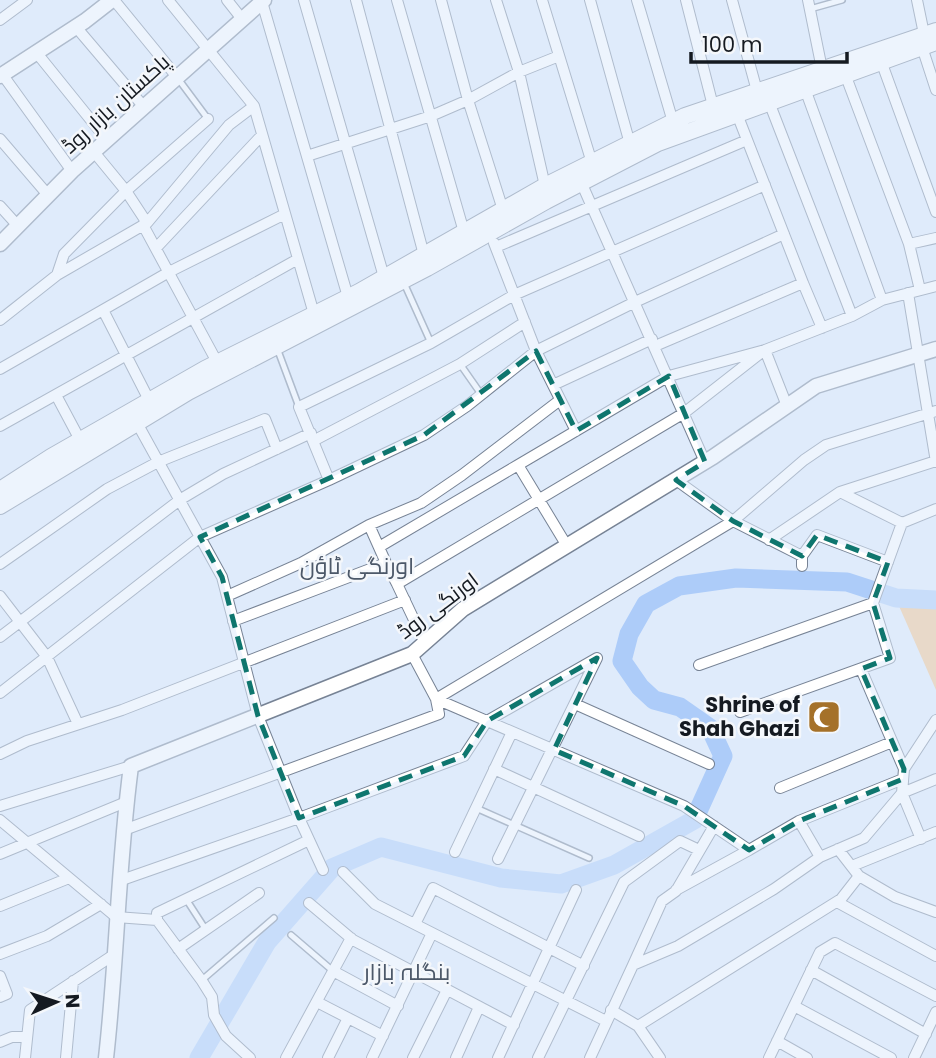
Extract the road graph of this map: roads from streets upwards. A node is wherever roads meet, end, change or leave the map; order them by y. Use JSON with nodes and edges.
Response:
{"nodes":[{"id":1,"x":27,"y":0,"type":"edge"},
{"id":2,"x":168,"y":0,"type":"edge"},
{"id":3,"x":227,"y":0,"type":"edge"},
{"id":4,"x":304,"y":0,"type":"edge"},
{"id":5,"x":356,"y":0,"type":"edge"},
{"id":6,"x":397,"y":0,"type":"edge"},
{"id":7,"x":442,"y":0,"type":"edge"},
{"id":8,"x":496,"y":0,"type":"edge"},
{"id":9,"x":542,"y":0,"type":"edge"},
{"id":10,"x":590,"y":0,"type":"edge"},
{"id":11,"x":637,"y":0,"type":"edge"},
{"id":12,"x":686,"y":0,"type":"edge"},
{"id":13,"x":732,"y":0,"type":"edge"},
{"id":14,"x":917,"y":0,"type":"edge"},
{"id":15,"x":110,"y":1,"type":"edge"},
{"id":16,"x":263,"y":1,"type":"edge"},
{"id":17,"x":809,"y":4,"type":"edge"},
{"id":18,"x":242,"y":19,"type":"junction"},
{"id":19,"x":0,"y":20,"type":"edge"},
{"id":20,"x":76,"y":27,"type":"junction"},
{"id":21,"x":930,"y":38,"type":"edge"},
{"id":22,"x":208,"y":49,"type":"junction"},
{"id":23,"x":36,"y":52,"type":"junction"},
{"id":24,"x":559,"y":56,"type":"junction"},
{"id":25,"x":881,"y":61,"type":"junction"},
{"id":26,"x":822,"y":69,"type":"junction"},
{"id":27,"x":519,"y":72,"type":"junction"},
{"id":28,"x":845,"y":74,"type":"junction"},
{"id":29,"x":1,"y":75,"type":"edge"},
{"id":30,"x":177,"y":77,"type":"junction"},
{"id":31,"x":805,"y":89,"type":"junction"},
{"id":32,"x":936,"y":90,"type":"edge"},
{"id":33,"x":763,"y":96,"type":"junction"},
{"id":34,"x":468,"y":100,"type":"junction"},
{"id":35,"x":254,"y":106,"type":"junction"},
{"id":36,"x":713,"y":106,"type":"junction"},
{"id":37,"x":144,"y":107,"type":"junction"},
{"id":38,"x":737,"y":114,"type":"junction"},
{"id":39,"x":431,"y":116,"type":"junction"},
{"id":40,"x":208,"y":119,"type":"road end"},
{"id":41,"x":673,"y":122,"type":"junction"},
{"id":42,"x":391,"y":131,"type":"junction"},
{"id":43,"x":262,"y":135,"type":"junction"},
{"id":44,"x":0,"y":139,"type":"edge"},
{"id":45,"x":747,"y":139,"type":"junction"},
{"id":46,"x":107,"y":140,"type":"junction"},
{"id":47,"x":346,"y":144,"type":"junction"},
{"id":48,"x":630,"y":144,"type":"junction"},
{"id":49,"x":93,"y":152,"type":"junction"},
{"id":50,"x":307,"y":156,"type":"junction"},
{"id":51,"x":592,"y":163,"type":"junction"},
{"id":52,"x":72,"y":171,"type":"junction"},
{"id":53,"x":581,"y":182,"type":"junction"},
{"id":54,"x":765,"y":185,"type":"junction"},
{"id":55,"x":545,"y":187,"type":"junction"},
{"id":56,"x":126,"y":191,"type":"junction"},
{"id":57,"x":48,"y":195,"type":"junction"},
{"id":58,"x":0,"y":206,"type":"edge"},
{"id":59,"x":592,"y":206,"type":"junction"},
{"id":60,"x":503,"y":211,"type":"junction"},
{"id":61,"x":936,"y":212,"type":"edge"},
{"id":62,"x":285,"y":214,"type":"junction"},
{"id":63,"x":145,"y":224,"type":"junction"},
{"id":64,"x":18,"y":226,"type":"junction"},
{"id":65,"x":464,"y":232,"type":"junction"},
{"id":66,"x":784,"y":234,"type":"junction"},
{"id":67,"x":936,"y":238,"type":"edge"},
{"id":68,"x":493,"y":240,"type":"junction"},
{"id":69,"x":0,"y":244,"type":"edge"},
{"id":70,"x":909,"y":244,"type":"junction"},
{"id":71,"x":156,"y":248,"type":"junction"},
{"id":72,"x":613,"y":253,"type":"junction"},
{"id":73,"x":424,"y":255,"type":"junction"},
{"id":74,"x":298,"y":259,"type":"junction"},
{"id":75,"x":169,"y":272,"type":"junction"},
{"id":76,"x":57,"y":275,"type":"junction"},
{"id":77,"x":384,"y":277,"type":"junction"},
{"id":78,"x":803,"y":283,"type":"junction"},
{"id":79,"x":936,"y":286,"type":"edge"},
{"id":80,"x":920,"y":290,"type":"junction"},
{"id":81,"x":908,"y":293,"type":"junction"},
{"id":82,"x":514,"y":295,"type":"junction"},
{"id":83,"x":348,"y":297,"type":"junction"},
{"id":84,"x":882,"y":300,"type":"junction"},
{"id":85,"x":635,"y":302,"type":"junction"},
{"id":86,"x":103,"y":310,"type":"junction"},
{"id":87,"x":314,"y":314,"type":"junction"},
{"id":88,"x":852,"y":316,"type":"junction"},
{"id":89,"x":193,"y":318,"type":"junction"},
{"id":90,"x":0,"y":320,"type":"edge"},
{"id":91,"x":525,"y":322,"type":"junction"},
{"id":92,"x":822,"y":327,"type":"junction"},
{"id":93,"x":653,"y":343,"type":"junction"},
{"id":94,"x":936,"y":349,"type":"edge"},
{"id":95,"x":765,"y":350,"type":"junction"},
{"id":96,"x":536,"y":351,"type":"junction"},
{"id":97,"x":919,"y":353,"type":"junction"},
{"id":98,"x":126,"y":356,"type":"junction"},
{"id":99,"x":217,"y":362,"type":"junction"},
{"id":100,"x":0,"y":369,"type":"edge"},
{"id":101,"x":669,"y":376,"type":"junction"},
{"id":102,"x":553,"y":385,"type":"junction"},
{"id":103,"x":56,"y":395,"type":"junction"},
{"id":104,"x":149,"y":400,"type":"junction"},
{"id":105,"x":560,"y":400,"type":"junction"},
{"id":106,"x":787,"y":405,"type":"junction"},
{"id":107,"x":932,"y":412,"type":"edge"},
{"id":108,"x":684,"y":413,"type":"junction"},
{"id":109,"x":137,"y":423,"type":"junction"},
{"id":110,"x":0,"y":426,"type":"edge"},
{"id":111,"x":576,"y":431,"type":"junction"},
{"id":112,"x":312,"y":437,"type":"junction"},
{"id":113,"x":80,"y":440,"type":"junction"},
{"id":114,"x":277,"y":449,"type":"junction"},
{"id":115,"x":936,"y":461,"type":"edge"},
{"id":116,"x":158,"y":462,"type":"junction"},
{"id":117,"x":705,"y":462,"type":"junction"},
{"id":118,"x":518,"y":465,"type":"junction"},
{"id":119,"x":329,"y":480,"type":"junction"},
{"id":120,"x":676,"y":480,"type":"junction"},
{"id":121,"x":0,"y":490,"type":"edge"},
{"id":122,"x":840,"y":492,"type":"junction"},
{"id":123,"x":181,"y":499,"type":"junction"},
{"id":124,"x":539,"y":499,"type":"junction"},
{"id":125,"x":0,"y":506,"type":"edge"},
{"id":126,"x":936,"y":509,"type":"edge"},
{"id":127,"x":733,"y":521,"type":"junction"},
{"id":128,"x":902,"y":523,"type":"junction"},
{"id":129,"x":369,"y":525,"type":"junction"},
{"id":130,"x":200,"y":537,"type":"junction"},
{"id":131,"x":769,"y":540,"type":"junction"},
{"id":132,"x":567,"y":546,"type":"junction"},
{"id":133,"x":379,"y":547,"type":"junction"},
{"id":134,"x":888,"y":562,"type":"junction"},
{"id":135,"x":386,"y":563,"type":"junction"},
{"id":136,"x":0,"y":564,"type":"edge"},
{"id":137,"x":397,"y":584,"type":"junction"},
{"id":138,"x":0,"y":596,"type":"edge"},
{"id":139,"x":227,"y":596,"type":"junction"},
{"id":140,"x":405,"y":600,"type":"junction"},
{"id":141,"x":873,"y":602,"type":"junction"},
{"id":142,"x":233,"y":621,"type":"junction"},
{"id":143,"x":20,"y":624,"type":"junction"},
{"id":144,"x":0,"y":637,"type":"edge"},
{"id":145,"x":425,"y":643,"type":"junction"},
{"id":146,"x":412,"y":654,"type":"junction"},
{"id":147,"x":47,"y":657,"type":"junction"},
{"id":148,"x":243,"y":663,"type":"junction"},
{"id":149,"x":699,"y":665,"type":"dead end"},
{"id":150,"x":860,"y":669,"type":"junction"},
{"id":151,"x":0,"y":693,"type":"edge"},
{"id":152,"x":436,"y":699,"type":"junction"},
{"id":153,"x":575,"y":705,"type":"junction"},
{"id":154,"x":740,"y":712,"type":"dead end"},
{"id":155,"x":258,"y":716,"type":"junction"},
{"id":156,"x":936,"y":720,"type":"edge"},
{"id":157,"x":487,"y":721,"type":"junction"},
{"id":158,"x":78,"y":724,"type":"junction"},
{"id":159,"x":512,"y":732,"type":"junction"},
{"id":160,"x":892,"y":742,"type":"junction"},
{"id":161,"x":554,"y":750,"type":"junction"},
{"id":162,"x":0,"y":754,"type":"edge"},
{"id":163,"x":709,"y":764,"type":"dead end"},
{"id":164,"x":131,"y":766,"type":"junction"},
{"id":165,"x":494,"y":769,"type":"junction"},
{"id":166,"x":281,"y":772,"type":"junction"},
{"id":167,"x":904,"y":774,"type":"junction"},
{"id":168,"x":936,"y":779,"type":"edge"},
{"id":169,"x":534,"y":788,"type":"junction"},
{"id":170,"x":780,"y":788,"type":"dead end"},
{"id":171,"x":902,"y":793,"type":"junction"},
{"id":172,"x":126,"y":802,"type":"junction"},
{"id":173,"x":0,"y":806,"type":"edge"},
{"id":174,"x":299,"y":818,"type":"junction"},
{"id":175,"x":0,"y":820,"type":"edge"},
{"id":176,"x":799,"y":821,"type":"junction"},
{"id":177,"x":713,"y":826,"type":"junction"},
{"id":178,"x":124,"y":830,"type":"junction"},
{"id":179,"x":936,"y":832,"type":"edge"},
{"id":180,"x":639,"y":836,"type":"dead end"},
{"id":181,"x":921,"y":839,"type":"junction"},
{"id":182,"x":309,"y":840,"type":"junction"},
{"id":183,"x":26,"y":842,"type":"junction"},
{"id":184,"x":838,"y":849,"type":"junction"},
{"id":185,"x":699,"y":850,"type":"junction"},
{"id":186,"x":749,"y":850,"type":"junction"},
{"id":187,"x":455,"y":852,"type":"dead end"},
{"id":188,"x":0,"y":853,"type":"edge"},
{"id":189,"x":820,"y":857,"type":"junction"},
{"id":190,"x":498,"y":859,"type":"dead end"},
{"id":191,"x":852,"y":866,"type":"junction"},
{"id":192,"x":323,"y":870,"type":"dead end"},
{"id":193,"x":343,"y":872,"type":"dead end"},
{"id":194,"x":859,"y":876,"type":"junction"},
{"id":195,"x":69,"y":878,"type":"junction"},
{"id":196,"x":119,"y":881,"type":"junction"},
{"id":197,"x":576,"y":890,"type":"dead end"},
{"id":198,"x":676,"y":891,"type":"junction"},
{"id":199,"x":259,"y":893,"type":"dead end"},
{"id":200,"x":837,"y":902,"type":"junction"},
{"id":201,"x":309,"y":903,"type":"dead end"},
{"id":202,"x":101,"y":904,"type":"junction"},
{"id":203,"x":0,"y":906,"type":"edge"},
{"id":204,"x":936,"y":912,"type":"edge"},
{"id":205,"x":116,"y":917,"type":"junction"},
{"id":206,"x":157,"y":920,"type":"junction"},
{"id":207,"x":415,"y":924,"type":"junction"},
{"id":208,"x":432,"y":933,"type":"junction"},
{"id":209,"x":351,"y":938,"type":"junction"},
{"id":210,"x":178,"y":949,"type":"junction"},
{"id":211,"x":549,"y":950,"type":"junction"},
{"id":212,"x":0,"y":954,"type":"edge"},
{"id":213,"x":115,"y":954,"type":"junction"},
{"id":214,"x":936,"y":956,"type":"edge"},
{"id":215,"x":633,"y":965,"type":"junction"},
{"id":216,"x":584,"y":966,"type":"junction"},
{"id":217,"x":811,"y":970,"type":"junction"},
{"id":218,"x":333,"y":971,"type":"junction"},
{"id":219,"x":414,"y":972,"type":"junction"},
{"id":220,"x":0,"y":976,"type":"edge"},
{"id":221,"x":73,"y":981,"type":"junction"},
{"id":222,"x":533,"y":984,"type":"junction"},
{"id":223,"x":447,"y":990,"type":"junction"},
{"id":224,"x":936,"y":996,"type":"edge"},
{"id":225,"x":0,"y":997,"type":"edge"},
{"id":226,"x":566,"y":1001,"type":"junction"},
{"id":227,"x":317,"y":1002,"type":"junction"},
{"id":228,"x":398,"y":1006,"type":"junction"},
{"id":229,"x":794,"y":1006,"type":"junction"},
{"id":230,"x":479,"y":1007,"type":"junction"},
{"id":231,"x":611,"y":1010,"type":"junction"},
{"id":232,"x":936,"y":1012,"type":"edge"},
{"id":233,"x":348,"y":1018,"type":"junction"},
{"id":234,"x":606,"y":1021,"type":"junction"},
{"id":235,"x":514,"y":1025,"type":"junction"},
{"id":236,"x":638,"y":1026,"type":"junction"},
{"id":237,"x":926,"y":1034,"type":"junction"},
{"id":238,"x":383,"y":1036,"type":"junction"},
{"id":239,"x":27,"y":1037,"type":"junction"},
{"id":240,"x":777,"y":1041,"type":"junction"},
{"id":241,"x":0,"y":1042,"type":"edge"},
{"id":242,"x":25,"y":1058,"type":"edge"},
{"id":243,"x":66,"y":1058,"type":"edge"},
{"id":244,"x":106,"y":1058,"type":"edge"},
{"id":245,"x":250,"y":1058,"type":"edge"},
{"id":246,"x":286,"y":1058,"type":"edge"},
{"id":247,"x":328,"y":1058,"type":"edge"},
{"id":248,"x":372,"y":1058,"type":"edge"},
{"id":249,"x":413,"y":1058,"type":"edge"},
{"id":250,"x":456,"y":1058,"type":"edge"},
{"id":251,"x":498,"y":1058,"type":"edge"},
{"id":252,"x":538,"y":1058,"type":"edge"},
{"id":253,"x":590,"y":1058,"type":"edge"},
{"id":254,"x":660,"y":1058,"type":"edge"},
{"id":255,"x":769,"y":1058,"type":"edge"},
{"id":256,"x":807,"y":1058,"type":"edge"},
{"id":257,"x":891,"y":1058,"type":"edge"},
{"id":258,"x":914,"y":1058,"type":"edge"}],
"edges":[{"from":1,"to":19,"type":"street"},
{"from":2,"to":22,"type":"street"},
{"from":3,"to":18,"type":"street"},
{"from":4,"to":47,"type":"street"},
{"from":5,"to":42,"type":"street"},
{"from":6,"to":39,"type":"street"},
{"from":7,"to":34,"type":"street"},
{"from":8,"to":27,"type":"street"},
{"from":9,"to":24,"type":"street"},
{"from":10,"to":48,"type":"street"},
{"from":11,"to":41,"type":"street"},
{"from":12,"to":36,"type":"street"},
{"from":13,"to":33,"type":"street"},
{"from":14,"to":21,"type":"street"},
{"from":15,"to":20,"type":"street"},
{"from":15,"to":30,"type":"street"},
{"from":16,"to":18,"type":"street","name":"پاکستان بازار روڈ"},
{"from":16,"to":50,"type":"street"},
{"from":17,"to":26,"type":"street"},
{"from":18,"to":22,"type":"street","name":"پاکستان بازار روڈ"},
{"from":20,"to":23,"type":"street"},
{"from":20,"to":37,"type":"street"},
{"from":21,"to":25,"type":"main road"},
{"from":21,"to":26,"type":"main road"},
{"from":21,"to":32,"type":"street"},
{"from":22,"to":30,"type":"street","name":"پاکستان بازار روڈ"},
{"from":22,"to":35,"type":"street"},
{"from":23,"to":29,"type":"street"},
{"from":23,"to":46,"type":"street"},
{"from":24,"to":27,"type":"street"},
{"from":24,"to":51,"type":"street"},
{"from":25,"to":28,"type":"main road"},
{"from":25,"to":61,"type":"street"},
{"from":26,"to":33,"type":"main road"},
{"from":27,"to":34,"type":"street"},
{"from":27,"to":55,"type":"street"},
{"from":28,"to":31,"type":"main road"},
{"from":28,"to":70,"type":"street"},
{"from":29,"to":52,"type":"street"},
{"from":30,"to":37,"type":"street","name":"پاکستان بازار روڈ"},
{"from":31,"to":33,"type":"main road"},
{"from":31,"to":84,"type":"street"},
{"from":33,"to":36,"type":"main road"},
{"from":33,"to":38,"type":"main road"},
{"from":33,"to":88,"type":"street"},
{"from":34,"to":39,"type":"street"},
{"from":34,"to":60,"type":"street"},
{"from":35,"to":43,"type":"street"},
{"from":35,"to":63,"type":"street"},
{"from":36,"to":41,"type":"main road"},
{"from":37,"to":46,"type":"street","name":"پاکستان بازار روڈ"},
{"from":38,"to":45,"type":"street"},
{"from":38,"to":53,"type":"main road"},
{"from":39,"to":42,"type":"street"},
{"from":39,"to":65,"type":"street"},
{"from":40,"to":56,"type":"street"},
{"from":41,"to":48,"type":"main road"},
{"from":42,"to":47,"type":"street"},
{"from":42,"to":73,"type":"street"},
{"from":43,"to":62,"type":"street"},
{"from":43,"to":71,"type":"street"},
{"from":44,"to":57,"type":"street"},
{"from":45,"to":54,"type":"street"},
{"from":45,"to":59,"type":"street"},
{"from":46,"to":49,"type":"street","name":"پاکستان بازار روڈ"},
{"from":47,"to":50,"type":"street"},
{"from":47,"to":77,"type":"street"},
{"from":48,"to":51,"type":"main road"},
{"from":49,"to":52,"type":"street","name":"پاکستان بازار روڈ"},
{"from":49,"to":56,"type":"street"},
{"from":50,"to":83,"type":"street"},
{"from":51,"to":55,"type":"main road"},
{"from":52,"to":57,"type":"street","name":"پاکستان بازار روڈ"},
{"from":53,"to":59,"type":"street"},
{"from":53,"to":68,"type":"main road"},
{"from":54,"to":66,"type":"street"},
{"from":54,"to":72,"type":"street"},
{"from":55,"to":60,"type":"main road"},
{"from":56,"to":63,"type":"street"},
{"from":56,"to":76,"type":"street"},
{"from":57,"to":64,"type":"street","name":"پاکستان بازار روڈ"},
{"from":58,"to":64,"type":"street"},
{"from":59,"to":68,"type":"street"},
{"from":59,"to":72,"type":"street"},
{"from":60,"to":65,"type":"main road"},
{"from":62,"to":74,"type":"street"},
{"from":62,"to":75,"type":"street"},
{"from":63,"to":71,"type":"street"},
{"from":63,"to":76,"type":"street"},
{"from":64,"to":69,"type":"street","name":"پاکستان بازار روڈ"},
{"from":65,"to":73,"type":"main road"},
{"from":66,"to":78,"type":"street"},
{"from":66,"to":85,"type":"street"},
{"from":67,"to":70,"type":"street"},
{"from":68,"to":82,"type":"street"},
{"from":68,"to":109,"type":"main road"},
{"from":70,"to":80,"type":"street"},
{"from":71,"to":75,"type":"street"},
{"from":72,"to":82,"type":"street"},
{"from":72,"to":85,"type":"street"},
{"from":73,"to":77,"type":"main road"},
{"from":74,"to":87,"type":"street"},
{"from":74,"to":89,"type":"street"},
{"from":75,"to":86,"type":"street"},
{"from":75,"to":89,"type":"street"},
{"from":76,"to":90,"type":"street"},
{"from":77,"to":83,"type":"main road"},
{"from":78,"to":92,"type":"street"},
{"from":78,"to":93,"type":"street"},
{"from":79,"to":80,"type":"street"},
{"from":80,"to":81,"type":"street"},
{"from":81,"to":84,"type":"street"},
{"from":81,"to":97,"type":"street"},
{"from":82,"to":91,"type":"street"},
{"from":82,"to":112,"type":"street"},
{"from":83,"to":87,"type":"main road"},
{"from":84,"to":88,"type":"street"},
{"from":85,"to":93,"type":"street"},
{"from":85,"to":96,"type":"street"},
{"from":86,"to":98,"type":"street"},
{"from":86,"to":100,"type":"street"},
{"from":87,"to":99,"type":"main road"},
{"from":88,"to":92,"type":"street"},
{"from":89,"to":98,"type":"street"},
{"from":89,"to":99,"type":"street"},
{"from":91,"to":96,"type":"street"},
{"from":91,"to":112,"type":"street"},
{"from":92,"to":95,"type":"street"},
{"from":93,"to":101,"type":"street"},
{"from":93,"to":102,"type":"street"},
{"from":94,"to":97,"type":"street","name":"اورنگی روڈ"},
{"from":95,"to":101,"type":"street"},
{"from":95,"to":106,"type":"street"},
{"from":95,"to":108,"type":"street"},
{"from":96,"to":102,"type":"street"},
{"from":96,"to":119,"type":"street"},
{"from":97,"to":106,"type":"street","name":"اورنگی روڈ"},
{"from":97,"to":107,"type":"street"},
{"from":98,"to":103,"type":"street"},
{"from":98,"to":104,"type":"street"},
{"from":99,"to":104,"type":"main road"},
{"from":101,"to":108,"type":"street"},
{"from":101,"to":111,"type":"street"},
{"from":102,"to":105,"type":"street"},
{"from":103,"to":110,"type":"street"},
{"from":103,"to":113,"type":"street"},
{"from":104,"to":113,"type":"main road"},
{"from":105,"to":111,"type":"street"},
{"from":105,"to":129,"type":"street"},
{"from":106,"to":117,"type":"street","name":"اورنگی روڈ"},
{"from":107,"to":115,"type":"street"},
{"from":107,"to":127,"type":"street"},
{"from":108,"to":117,"type":"street"},
{"from":108,"to":124,"type":"street"},
{"from":109,"to":116,"type":"street"},
{"from":109,"to":125,"type":"main road"},
{"from":111,"to":118,"type":"street"},
{"from":112,"to":114,"type":"street"},
{"from":112,"to":119,"type":"street"},
{"from":113,"to":121,"type":"main road"},
{"from":114,"to":116,"type":"street"},
{"from":114,"to":123,"type":"street"},
{"from":115,"to":122,"type":"street"},
{"from":116,"to":123,"type":"street"},
{"from":116,"to":136,"type":"street"},
{"from":117,"to":120,"type":"street","name":"اورنگی روڈ"},
{"from":118,"to":124,"type":"street"},
{"from":118,"to":133,"type":"street"},
{"from":119,"to":130,"type":"street"},
{"from":120,"to":127,"type":"street"},
{"from":120,"to":132,"type":"street","name":"اورنگی روڈ"},
{"from":122,"to":128,"type":"street"},
{"from":122,"to":131,"type":"street"},
{"from":123,"to":130,"type":"street"},
{"from":123,"to":143,"type":"street"},
{"from":124,"to":132,"type":"street"},
{"from":124,"to":137,"type":"street"},
{"from":126,"to":128,"type":"street"},
{"from":127,"to":131,"type":"street"},
{"from":127,"to":152,"type":"street"},
{"from":128,"to":134,"type":"street"},
{"from":129,"to":133,"type":"street"},
{"from":129,"to":139,"type":"street"},
{"from":130,"to":139,"type":"street"},
{"from":130,"to":147,"type":"street"},
{"from":131,"to":134,"type":"street"},
{"from":132,"to":145,"type":"street","name":"اورنگی روڈ"},
{"from":133,"to":135,"type":"street"},
{"from":134,"to":141,"type":"street"},
{"from":135,"to":137,"type":"street"},
{"from":135,"to":142,"type":"street"},
{"from":137,"to":140,"type":"street"},
{"from":138,"to":143,"type":"street"},
{"from":139,"to":142,"type":"street"},
{"from":140,"to":145,"type":"street"},
{"from":140,"to":148,"type":"street"},
{"from":141,"to":149,"type":"street"},
{"from":141,"to":150,"type":"street"},
{"from":142,"to":148,"type":"street"},
{"from":143,"to":144,"type":"street"},
{"from":143,"to":147,"type":"street"},
{"from":145,"to":146,"type":"street","name":"اورنگی روڈ"},
{"from":146,"to":152,"type":"street"},
{"from":146,"to":155,"type":"street","name":"اورنگی روڈ"},
{"from":147,"to":151,"type":"street"},
{"from":147,"to":158,"type":"street"},
{"from":148,"to":155,"type":"street"},
{"from":148,"to":158,"type":"street"},
{"from":150,"to":154,"type":"street"},
{"from":150,"to":160,"type":"street"},
{"from":152,"to":157,"type":"street"},
{"from":152,"to":166,"type":"street"},
{"from":153,"to":157,"type":"street"},
{"from":153,"to":161,"type":"street"},
{"from":153,"to":163,"type":"street"},
{"from":155,"to":164,"type":"street","name":"اورنگی روڈ"},
{"from":155,"to":166,"type":"street"},
{"from":156,"to":167,"type":"street"},
{"from":157,"to":159,"type":"street"},
{"from":157,"to":174,"type":"street"},
{"from":158,"to":162,"type":"street"},
{"from":159,"to":161,"type":"street"},
{"from":159,"to":165,"type":"street"},
{"from":160,"to":167,"type":"street"},
{"from":160,"to":170,"type":"street"},
{"from":161,"to":169,"type":"street"},
{"from":161,"to":177,"type":"street"},
{"from":164,"to":172,"type":"street"},
{"from":164,"to":173,"type":"street"},
{"from":165,"to":169,"type":"street"},
{"from":165,"to":187,"type":"street"},
{"from":166,"to":174,"type":"street"},
{"from":166,"to":178,"type":"street"},
{"from":167,"to":171,"type":"street"},
{"from":167,"to":176,"type":"street"},
{"from":168,"to":171,"type":"street"},
{"from":169,"to":180,"type":"street"},
{"from":169,"to":190,"type":"street"},
{"from":171,"to":181,"type":"street"},
{"from":171,"to":184,"type":"street"},
{"from":172,"to":178,"type":"street"},
{"from":172,"to":183,"type":"street"},
{"from":174,"to":182,"type":"street"},
{"from":174,"to":196,"type":"street"},
{"from":175,"to":183,"type":"street"},
{"from":176,"to":186,"type":"street"},
{"from":176,"to":189,"type":"street"},
{"from":177,"to":185,"type":"street"},
{"from":177,"to":186,"type":"street"},
{"from":178,"to":196,"type":"street"},
{"from":179,"to":181,"type":"street"},
{"from":181,"to":191,"type":"street"},
{"from":182,"to":192,"type":"street"},
{"from":182,"to":206,"type":"street"},
{"from":183,"to":188,"type":"street"},
{"from":183,"to":195,"type":"street"},
{"from":184,"to":189,"type":"street"},
{"from":184,"to":191,"type":"street"},
{"from":185,"to":198,"type":"street"},
{"from":185,"to":216,"type":"street"},
{"from":186,"to":198,"type":"street"},
{"from":189,"to":215,"type":"street"},
{"from":191,"to":194,"type":"street"},
{"from":193,"to":207,"type":"street"},
{"from":194,"to":200,"type":"street"},
{"from":194,"to":204,"type":"street"},
{"from":195,"to":202,"type":"street"},
{"from":195,"to":203,"type":"street"},
{"from":196,"to":205,"type":"street"},
{"from":197,"to":211,"type":"street"},
{"from":198,"to":215,"type":"street"},
{"from":199,"to":210,"type":"street"},
{"from":200,"to":214,"type":"street"},
{"from":200,"to":236,"type":"street"},
{"from":201,"to":209,"type":"street"},
{"from":202,"to":205,"type":"street"},
{"from":202,"to":212,"type":"street"},
{"from":205,"to":206,"type":"street"},
{"from":205,"to":213,"type":"street"},
{"from":206,"to":210,"type":"street"},
{"from":207,"to":208,"type":"street"},
{"from":207,"to":211,"type":"street"},
{"from":208,"to":219,"type":"street"},
{"from":208,"to":222,"type":"street"},
{"from":209,"to":218,"type":"street"},
{"from":209,"to":219,"type":"street"},
{"from":210,"to":245,"type":"street"},
{"from":211,"to":216,"type":"street"},
{"from":211,"to":222,"type":"street"},
{"from":213,"to":221,"type":"street"},
{"from":213,"to":244,"type":"street"},
{"from":215,"to":231,"type":"street"},
{"from":216,"to":226,"type":"street"},
{"from":217,"to":224,"type":"street"},
{"from":217,"to":229,"type":"street"},
{"from":217,"to":237,"type":"street"},
{"from":218,"to":227,"type":"street"},
{"from":218,"to":228,"type":"street"},
{"from":219,"to":223,"type":"street"},
{"from":219,"to":228,"type":"street"},
{"from":220,"to":225,"type":"street"},
{"from":221,"to":239,"type":"street"},
{"from":221,"to":243,"type":"street"},
{"from":222,"to":226,"type":"street"},
{"from":222,"to":235,"type":"street"},
{"from":223,"to":230,"type":"street"},
{"from":223,"to":249,"type":"street"},
{"from":226,"to":234,"type":"street"},
{"from":226,"to":252,"type":"street"},
{"from":227,"to":233,"type":"street"},
{"from":227,"to":246,"type":"street"},
{"from":228,"to":238,"type":"street"},
{"from":229,"to":240,"type":"street"},
{"from":229,"to":257,"type":"street"},
{"from":230,"to":235,"type":"street"},
{"from":230,"to":250,"type":"street"},
{"from":231,"to":234,"type":"street"},
{"from":231,"to":236,"type":"street"},
{"from":232,"to":237,"type":"street"},
{"from":233,"to":238,"type":"street"},
{"from":233,"to":247,"type":"street"},
{"from":234,"to":253,"type":"street"},
{"from":235,"to":251,"type":"street"},
{"from":236,"to":254,"type":"street"},
{"from":237,"to":258,"type":"street"},
{"from":238,"to":248,"type":"street"},
{"from":239,"to":241,"type":"street"},
{"from":239,"to":242,"type":"street"},
{"from":240,"to":255,"type":"street"},
{"from":240,"to":256,"type":"street"}]}
